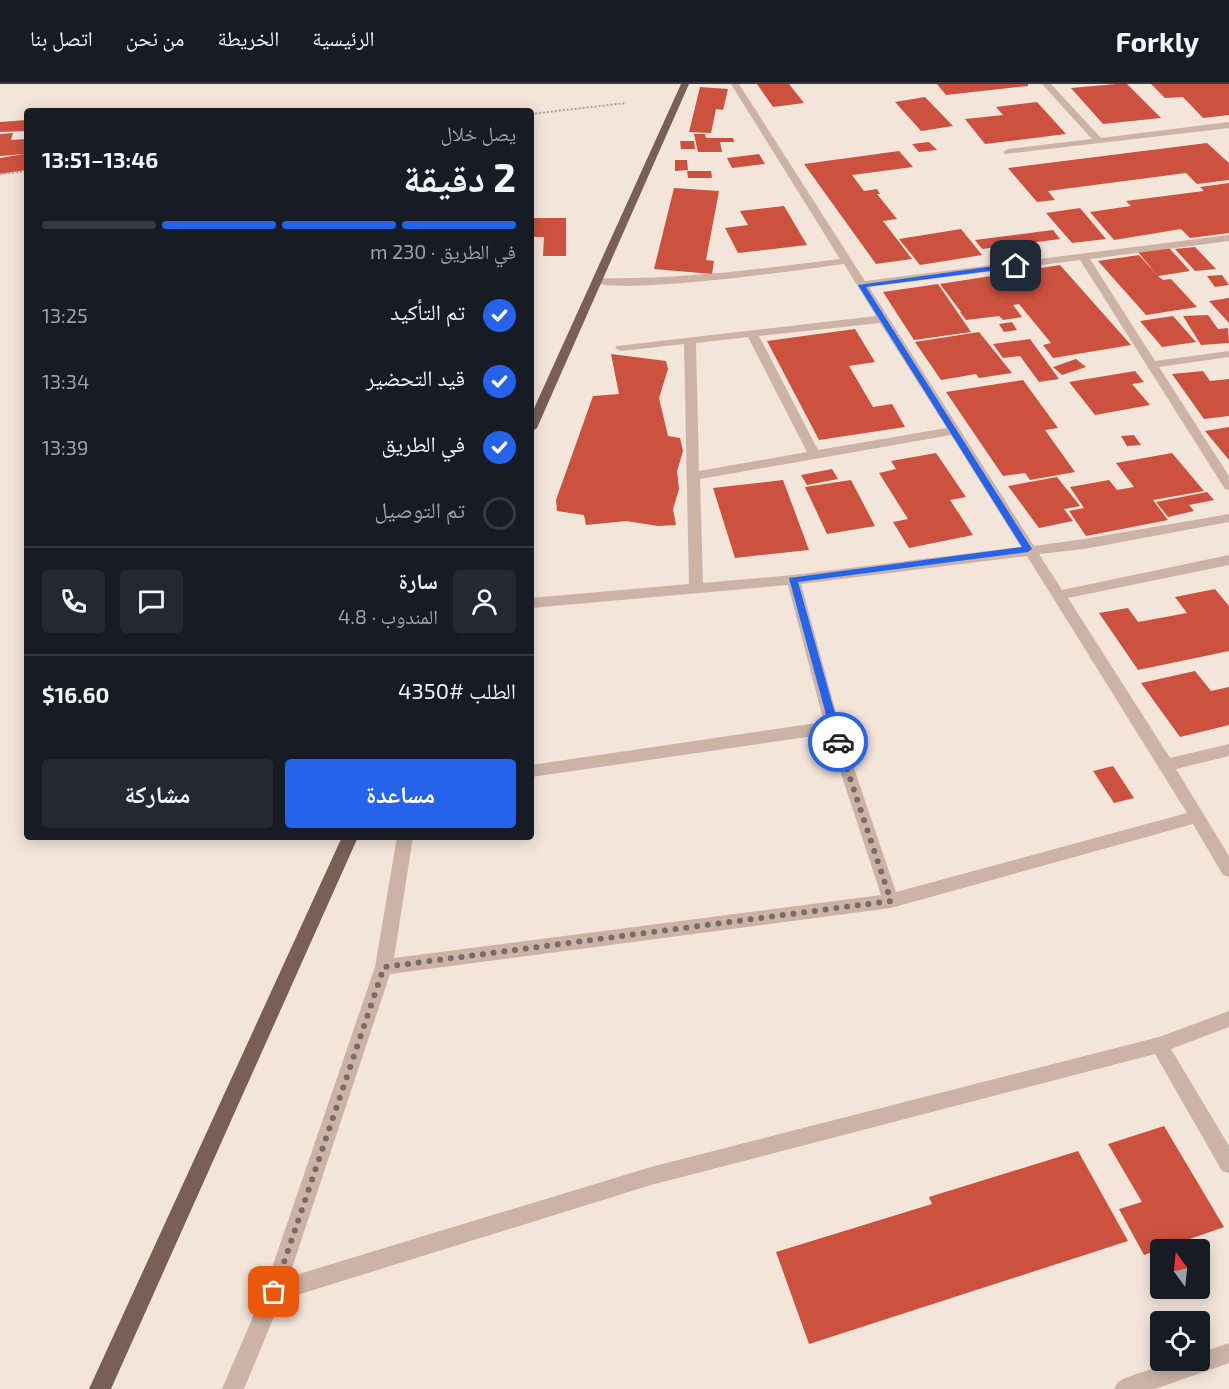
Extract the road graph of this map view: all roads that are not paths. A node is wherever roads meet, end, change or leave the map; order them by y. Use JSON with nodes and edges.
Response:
{"nodes":[{"id":1,"x":685,"y":84,"type":"edge"},
{"id":2,"x":735,"y":84,"type":"edge"},
{"id":3,"x":1046,"y":84,"type":"edge"},
{"id":4,"x":1224,"y":126,"type":"edge"},
{"id":5,"x":1229,"y":136,"type":"edge"},
{"id":6,"x":1098,"y":140,"type":"junction"},
{"id":7,"x":1008,"y":152,"type":"dead end"},
{"id":8,"x":1229,"y":238,"type":"edge"},
{"id":9,"x":1083,"y":257,"type":"junction"},
{"id":10,"x":846,"y":261,"type":"junction"},
{"id":11,"x":597,"y":281,"type":"junction"},
{"id":12,"x":861,"y":285,"type":"junction"},
{"id":13,"x":882,"y":319,"type":"junction"},
{"id":14,"x":752,"y":333,"type":"junction"},
{"id":15,"x":690,"y":341,"type":"junction"},
{"id":16,"x":621,"y":348,"type":"dead end"},
{"id":17,"x":1229,"y":354,"type":"edge"},
{"id":18,"x":1152,"y":365,"type":"junction"},
{"id":19,"x":534,"y":421,"type":"edge"},
{"id":20,"x":954,"y":431,"type":"junction"},
{"id":21,"x":814,"y":455,"type":"junction"},
{"id":22,"x":693,"y":476,"type":"junction"},
{"id":23,"x":1229,"y":486,"type":"edge"},
{"id":24,"x":1229,"y":518,"type":"edge"},
{"id":25,"x":1028,"y":549,"type":"junction"},
{"id":26,"x":1229,"y":560,"type":"edge"},
{"id":27,"x":793,"y":580,"type":"junction"},
{"id":28,"x":696,"y":589,"type":"junction"},
{"id":29,"x":1059,"y":595,"type":"junction"},
{"id":30,"x":534,"y":603,"type":"edge"},
{"id":31,"x":833,"y":727,"type":"junction"},
{"id":32,"x":1229,"y":750,"type":"edge"},
{"id":33,"x":1166,"y":765,"type":"junction"},
{"id":34,"x":534,"y":771,"type":"edge"},
{"id":35,"x":1197,"y":817,"type":"junction"},
{"id":36,"x":349,"y":840,"type":"edge"},
{"id":37,"x":405,"y":840,"type":"edge"},
{"id":38,"x":1229,"y":870,"type":"edge"},
{"id":39,"x":891,"y":901,"type":"junction"},
{"id":40,"x":384,"y":967,"type":"junction"},
{"id":41,"x":1229,"y":1019,"type":"edge"},
{"id":42,"x":1159,"y":1045,"type":"junction"},
{"id":43,"x":1229,"y":1164,"type":"edge"},
{"id":44,"x":274,"y":1292,"type":"junction"},
{"id":45,"x":1229,"y":1353,"type":"edge"},
{"id":46,"x":100,"y":1389,"type":"edge"},
{"id":47,"x":233,"y":1389,"type":"edge"},
{"id":48,"x":1125,"y":1389,"type":"edge"}],
"edges":[{"from":1,"to":11,"type":"main road"},
{"from":2,"to":10,"type":"street"},
{"from":3,"to":6,"type":"street"},
{"from":4,"to":5,"type":"street"},
{"from":4,"to":6,"type":"street"},
{"from":6,"to":7,"type":"street"},
{"from":8,"to":9,"type":"street"},
{"from":9,"to":12,"type":"street"},
{"from":9,"to":18,"type":"street"},
{"from":10,"to":11,"type":"street"},
{"from":10,"to":12,"type":"street"},
{"from":11,"to":19,"type":"main road"},
{"from":12,"to":13,"type":"street"},
{"from":13,"to":14,"type":"street"},
{"from":13,"to":20,"type":"street"},
{"from":14,"to":15,"type":"street"},
{"from":14,"to":21,"type":"street"},
{"from":15,"to":16,"type":"street"},
{"from":15,"to":22,"type":"street"},
{"from":17,"to":18,"type":"street"},
{"from":18,"to":23,"type":"street"},
{"from":20,"to":21,"type":"street"},
{"from":20,"to":25,"type":"street"},
{"from":21,"to":22,"type":"street"},
{"from":22,"to":28,"type":"street"},
{"from":24,"to":25,"type":"street"},
{"from":25,"to":27,"type":"street"},
{"from":25,"to":29,"type":"street"},
{"from":26,"to":29,"type":"street"},
{"from":27,"to":28,"type":"street"},
{"from":27,"to":31,"type":"street"},
{"from":28,"to":30,"type":"street"},
{"from":29,"to":33,"type":"street"},
{"from":31,"to":34,"type":"street"},
{"from":31,"to":39,"type":"street"},
{"from":32,"to":33,"type":"street"},
{"from":33,"to":35,"type":"street"},
{"from":35,"to":38,"type":"street"},
{"from":35,"to":39,"type":"street"},
{"from":36,"to":46,"type":"main road"},
{"from":37,"to":40,"type":"street"},
{"from":39,"to":40,"type":"street"},
{"from":40,"to":44,"type":"street"},
{"from":41,"to":42,"type":"street"},
{"from":42,"to":43,"type":"street"},
{"from":42,"to":44,"type":"street"},
{"from":44,"to":47,"type":"street"},
{"from":45,"to":48,"type":"street"}]}
